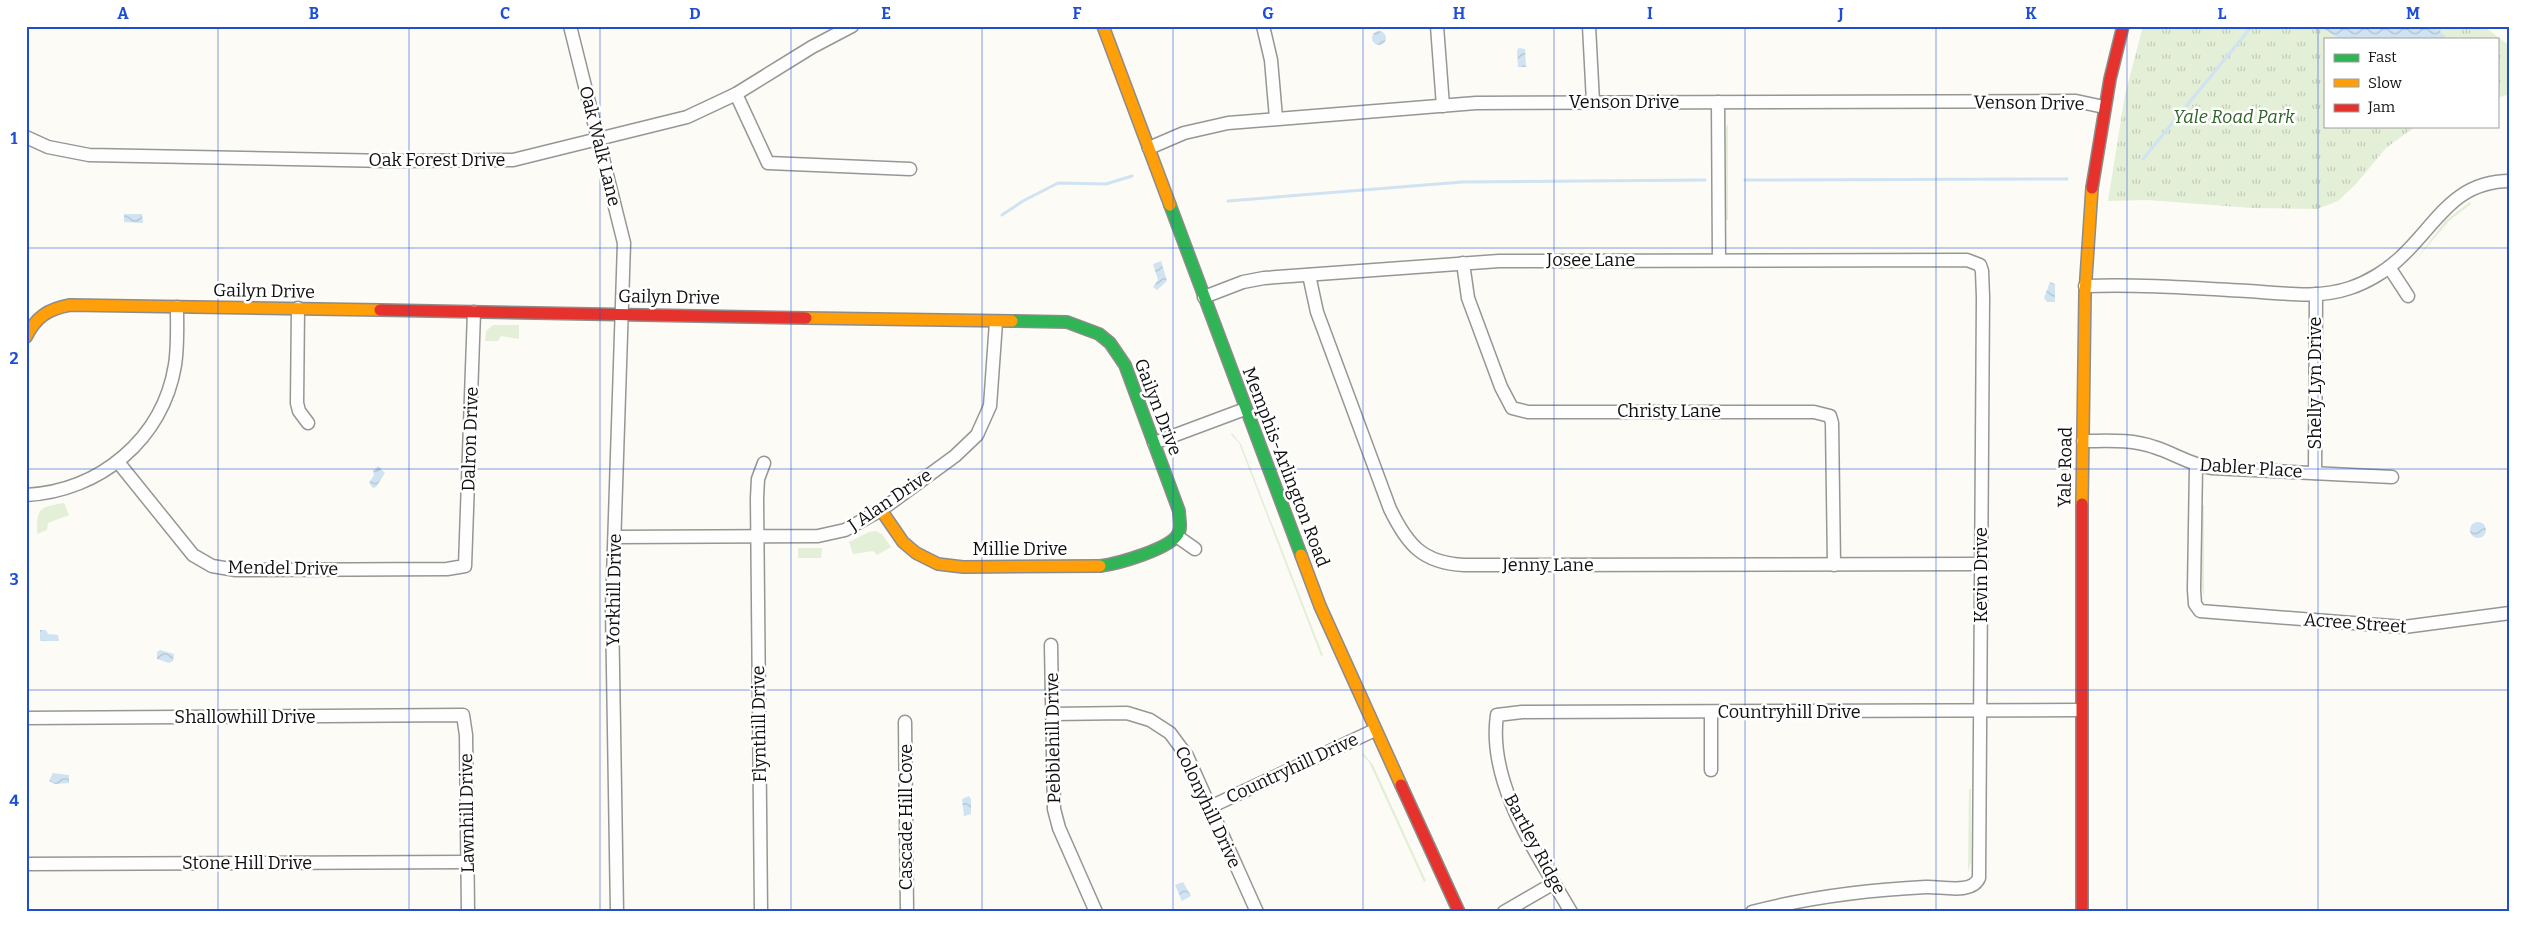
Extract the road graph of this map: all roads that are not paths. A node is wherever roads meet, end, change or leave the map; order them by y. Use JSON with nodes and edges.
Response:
{"nodes":[{"id":1,"x":570,"y":26,"type":"edge"},
{"id":2,"x":852,"y":26,"type":"edge"},
{"id":3,"x":1103,"y":26,"type":"edge"},
{"id":4,"x":1263,"y":26,"type":"edge"},
{"id":5,"x":1437,"y":26,"type":"edge"},
{"id":6,"x":1589,"y":26,"type":"edge"},
{"id":7,"x":2123,"y":26,"type":"edge"},
{"id":8,"x":736,"y":94,"type":"junction"},
{"id":9,"x":1593,"y":102,"type":"junction"},
{"id":10,"x":1718,"y":102,"type":"junction"},
{"id":11,"x":1443,"y":106,"type":"junction"},
{"id":12,"x":2104,"y":107,"type":"junction"},
{"id":13,"x":1276,"y":118,"type":"junction"},
{"id":14,"x":26,"y":137,"type":"edge"},
{"id":15,"x":599,"y":139,"type":"junction"},
{"id":16,"x":1148,"y":148,"type":"junction"},
{"id":17,"x":910,"y":169,"type":"dead end"},
{"id":18,"x":2510,"y":181,"type":"edge"},
{"id":19,"x":1719,"y":260,"type":"junction"},
{"id":20,"x":1463,"y":263,"type":"junction"},
{"id":21,"x":1980,"y":265,"type":"joint"},
{"id":22,"x":2389,"y":267,"type":"junction"},
{"id":23,"x":622,"y":268,"type":"joint"},
{"id":24,"x":1309,"y":275,"type":"junction"},
{"id":25,"x":2085,"y":286,"type":"junction"},
{"id":26,"x":2316,"y":294,"type":"junction"},
{"id":27,"x":2408,"y":296,"type":"dead end"},
{"id":28,"x":1204,"y":297,"type":"junction"},
{"id":29,"x":178,"y":307,"type":"junction"},
{"id":30,"x":298,"y":308,"type":"junction"},
{"id":31,"x":474,"y":312,"type":"junction"},
{"id":32,"x":620,"y":313,"type":"junction"},
{"id":33,"x":996,"y":322,"type":"junction"},
{"id":34,"x":26,"y":337,"type":"edge"},
{"id":35,"x":1245,"y":409,"type":"junction"},
{"id":36,"x":308,"y":423,"type":"dead end"},
{"id":37,"x":2083,"y":441,"type":"junction"},
{"id":38,"x":1154,"y":443,"type":"junction"},
{"id":39,"x":118,"y":462,"type":"junction"},
{"id":40,"x":764,"y":463,"type":"dead end"},
{"id":41,"x":2196,"y":466,"type":"junction"},
{"id":42,"x":2315,"y":473,"type":"junction"},
{"id":43,"x":2392,"y":477,"type":"dead end"},
{"id":44,"x":26,"y":495,"type":"edge"},
{"id":45,"x":881,"y":510,"type":"junction"},
{"id":46,"x":757,"y":536,"type":"junction"},
{"id":47,"x":615,"y":537,"type":"junction"},
{"id":48,"x":1178,"y":537,"type":"junction"},
{"id":49,"x":1195,"y":550,"type":"dead end"},
{"id":50,"x":1834,"y":564,"type":"junction"},
{"id":51,"x":1981,"y":564,"type":"junction"},
{"id":52,"x":465,"y":566,"type":"joint"},
{"id":53,"x":2510,"y":613,"type":"edge"},
{"id":54,"x":1051,"y":645,"type":"dead end"},
{"id":55,"x":2080,"y":710,"type":"junction"},
{"id":56,"x":1980,"y":711,"type":"junction"},
{"id":57,"x":1711,"y":712,"type":"junction"},
{"id":58,"x":1052,"y":714,"type":"junction"},
{"id":59,"x":463,"y":715,"type":"joint"},
{"id":60,"x":1497,"y":716,"type":"joint"},
{"id":61,"x":26,"y":718,"type":"edge"},
{"id":62,"x":905,"y":722,"type":"dead end"},
{"id":63,"x":1375,"y":730,"type":"junction"},
{"id":64,"x":1712,"y":770,"type":"dead end"},
{"id":65,"x":1210,"y":807,"type":"junction"},
{"id":66,"x":467,"y":862,"type":"junction"},
{"id":67,"x":26,"y":864,"type":"edge"},
{"id":68,"x":1554,"y":883,"type":"junction"},
{"id":69,"x":468,"y":912,"type":"edge"},
{"id":70,"x":617,"y":912,"type":"edge"},
{"id":71,"x":761,"y":912,"type":"edge"},
{"id":72,"x":907,"y":912,"type":"edge"},
{"id":73,"x":1096,"y":912,"type":"edge"},
{"id":74,"x":1257,"y":912,"type":"edge"},
{"id":75,"x":1459,"y":912,"type":"edge"},
{"id":76,"x":1504,"y":912,"type":"edge"},
{"id":77,"x":1571,"y":912,"type":"edge"},
{"id":78,"x":1752,"y":912,"type":"edge"},
{"id":79,"x":2082,"y":912,"type":"edge"}],
"edges":[{"from":1,"to":15,"type":"street","name":"Oak Walk Lane"},
{"from":2,"to":8,"type":"street","name":"Oak Forest Drive"},
{"from":3,"to":16,"type":"street","name":"Memphis-Arlington Road"},
{"from":4,"to":13,"type":"street"},
{"from":5,"to":11,"type":"street"},
{"from":6,"to":9,"type":"street"},
{"from":7,"to":12,"type":"street","name":"Yale Road"},
{"from":8,"to":15,"type":"street","name":"Oak Forest Drive"},
{"from":8,"to":17,"type":"street"},
{"from":9,"to":10,"type":"street","name":"Venson Drive"},
{"from":9,"to":11,"type":"street","name":"Venson Drive"},
{"from":10,"to":12,"type":"street","name":"Venson Drive"},
{"from":10,"to":19,"type":"street"},
{"from":11,"to":13,"type":"street","name":"Venson Drive"},
{"from":12,"to":25,"type":"street","name":"Yale Road"},
{"from":13,"to":16,"type":"street","name":"Venson Drive"},
{"from":14,"to":15,"type":"street","name":"Oak Forest Drive"},
{"from":15,"to":23,"type":"street","name":"Oak Walk Lane"},
{"from":16,"to":28,"type":"street","name":"Memphis-Arlington Road"},
{"from":18,"to":22,"type":"street"},
{"from":19,"to":20,"type":"street","name":"Josee Lane"},
{"from":19,"to":21,"type":"street","name":"Josee Lane"},
{"from":20,"to":24,"type":"street","name":"Josee Lane"},
{"from":20,"to":50,"type":"street","name":"Christy Lane"},
{"from":21,"to":51,"type":"street","name":"Kevin Drive"},
{"from":22,"to":26,"type":"street"},
{"from":22,"to":27,"type":"street"},
{"from":23,"to":32,"type":"street","name":"Yorkhill Drive"},
{"from":24,"to":28,"type":"street","name":"Josee Lane"},
{"from":24,"to":50,"type":"street","name":"Jenny Lane"},
{"from":25,"to":26,"type":"street"},
{"from":25,"to":37,"type":"street","name":"Yale Road"},
{"from":26,"to":42,"type":"street","name":"Shelly Lyn Drive"},
{"from":28,"to":35,"type":"street","name":"Memphis-Arlington Road"},
{"from":29,"to":30,"type":"street","name":"Gailyn Drive"},
{"from":29,"to":34,"type":"street","name":"Gailyn Drive"},
{"from":29,"to":39,"type":"street"},
{"from":30,"to":31,"type":"street","name":"Gailyn Drive"},
{"from":30,"to":36,"type":"street"},
{"from":31,"to":32,"type":"street","name":"Gailyn Drive"},
{"from":31,"to":52,"type":"street","name":"Dalron Drive"},
{"from":32,"to":33,"type":"street","name":"Gailyn Drive"},
{"from":32,"to":47,"type":"street","name":"Yorkhill Drive"},
{"from":33,"to":38,"type":"street","name":"Gailyn Drive"},
{"from":33,"to":45,"type":"street","name":"J Alan Drive"},
{"from":35,"to":38,"type":"street"},
{"from":35,"to":63,"type":"street","name":"Memphis-Arlington Road"},
{"from":37,"to":41,"type":"street","name":"Dabler Place"},
{"from":37,"to":55,"type":"street","name":"Yale Road"},
{"from":38,"to":48,"type":"street","name":"Gailyn Drive"},
{"from":39,"to":44,"type":"street"},
{"from":39,"to":52,"type":"street","name":"Mendel Drive"},
{"from":40,"to":46,"type":"street","name":"Flynthill Drive"},
{"from":41,"to":42,"type":"street","name":"Dabler Place"},
{"from":41,"to":53,"type":"street","name":"Acree Street"},
{"from":42,"to":43,"type":"street","name":"Dabler Place"},
{"from":45,"to":46,"type":"street","name":"J Alan Drive"},
{"from":45,"to":48,"type":"street","name":"Millie Drive"},
{"from":46,"to":47,"type":"street","name":"J Alan Drive"},
{"from":46,"to":71,"type":"street","name":"Flynthill Drive"},
{"from":47,"to":70,"type":"street","name":"Yorkhill Drive"},
{"from":48,"to":49,"type":"street"},
{"from":50,"to":51,"type":"street","name":"Jenny Lane"},
{"from":51,"to":56,"type":"street","name":"Kevin Drive"},
{"from":54,"to":58,"type":"street","name":"Pebblehill Drive"},
{"from":55,"to":56,"type":"street","name":"Countryhill Drive"},
{"from":55,"to":79,"type":"street","name":"Yale Road"},
{"from":56,"to":57,"type":"street","name":"Countryhill Drive"},
{"from":56,"to":78,"type":"street","name":"Kevin Drive"},
{"from":57,"to":60,"type":"street","name":"Countryhill Drive"},
{"from":57,"to":64,"type":"street"},
{"from":58,"to":65,"type":"street","name":"Colonyhill Drive"},
{"from":58,"to":73,"type":"street","name":"Pebblehill Drive"},
{"from":59,"to":61,"type":"street","name":"Shallowhill Drive"},
{"from":59,"to":66,"type":"street","name":"Lawnhill Drive"},
{"from":60,"to":68,"type":"street","name":"Bartley Ridge"},
{"from":62,"to":72,"type":"street","name":"Cascade Hill Cove"},
{"from":63,"to":65,"type":"street","name":"Countryhill Drive"},
{"from":63,"to":75,"type":"street","name":"Memphis-Arlington Road"},
{"from":65,"to":74,"type":"street","name":"Colonyhill Drive"},
{"from":66,"to":67,"type":"street","name":"Stone Hill Drive"},
{"from":66,"to":69,"type":"street","name":"Lawnhill Drive"},
{"from":68,"to":76,"type":"street"},
{"from":68,"to":77,"type":"street","name":"Bartley Ridge"}]}
